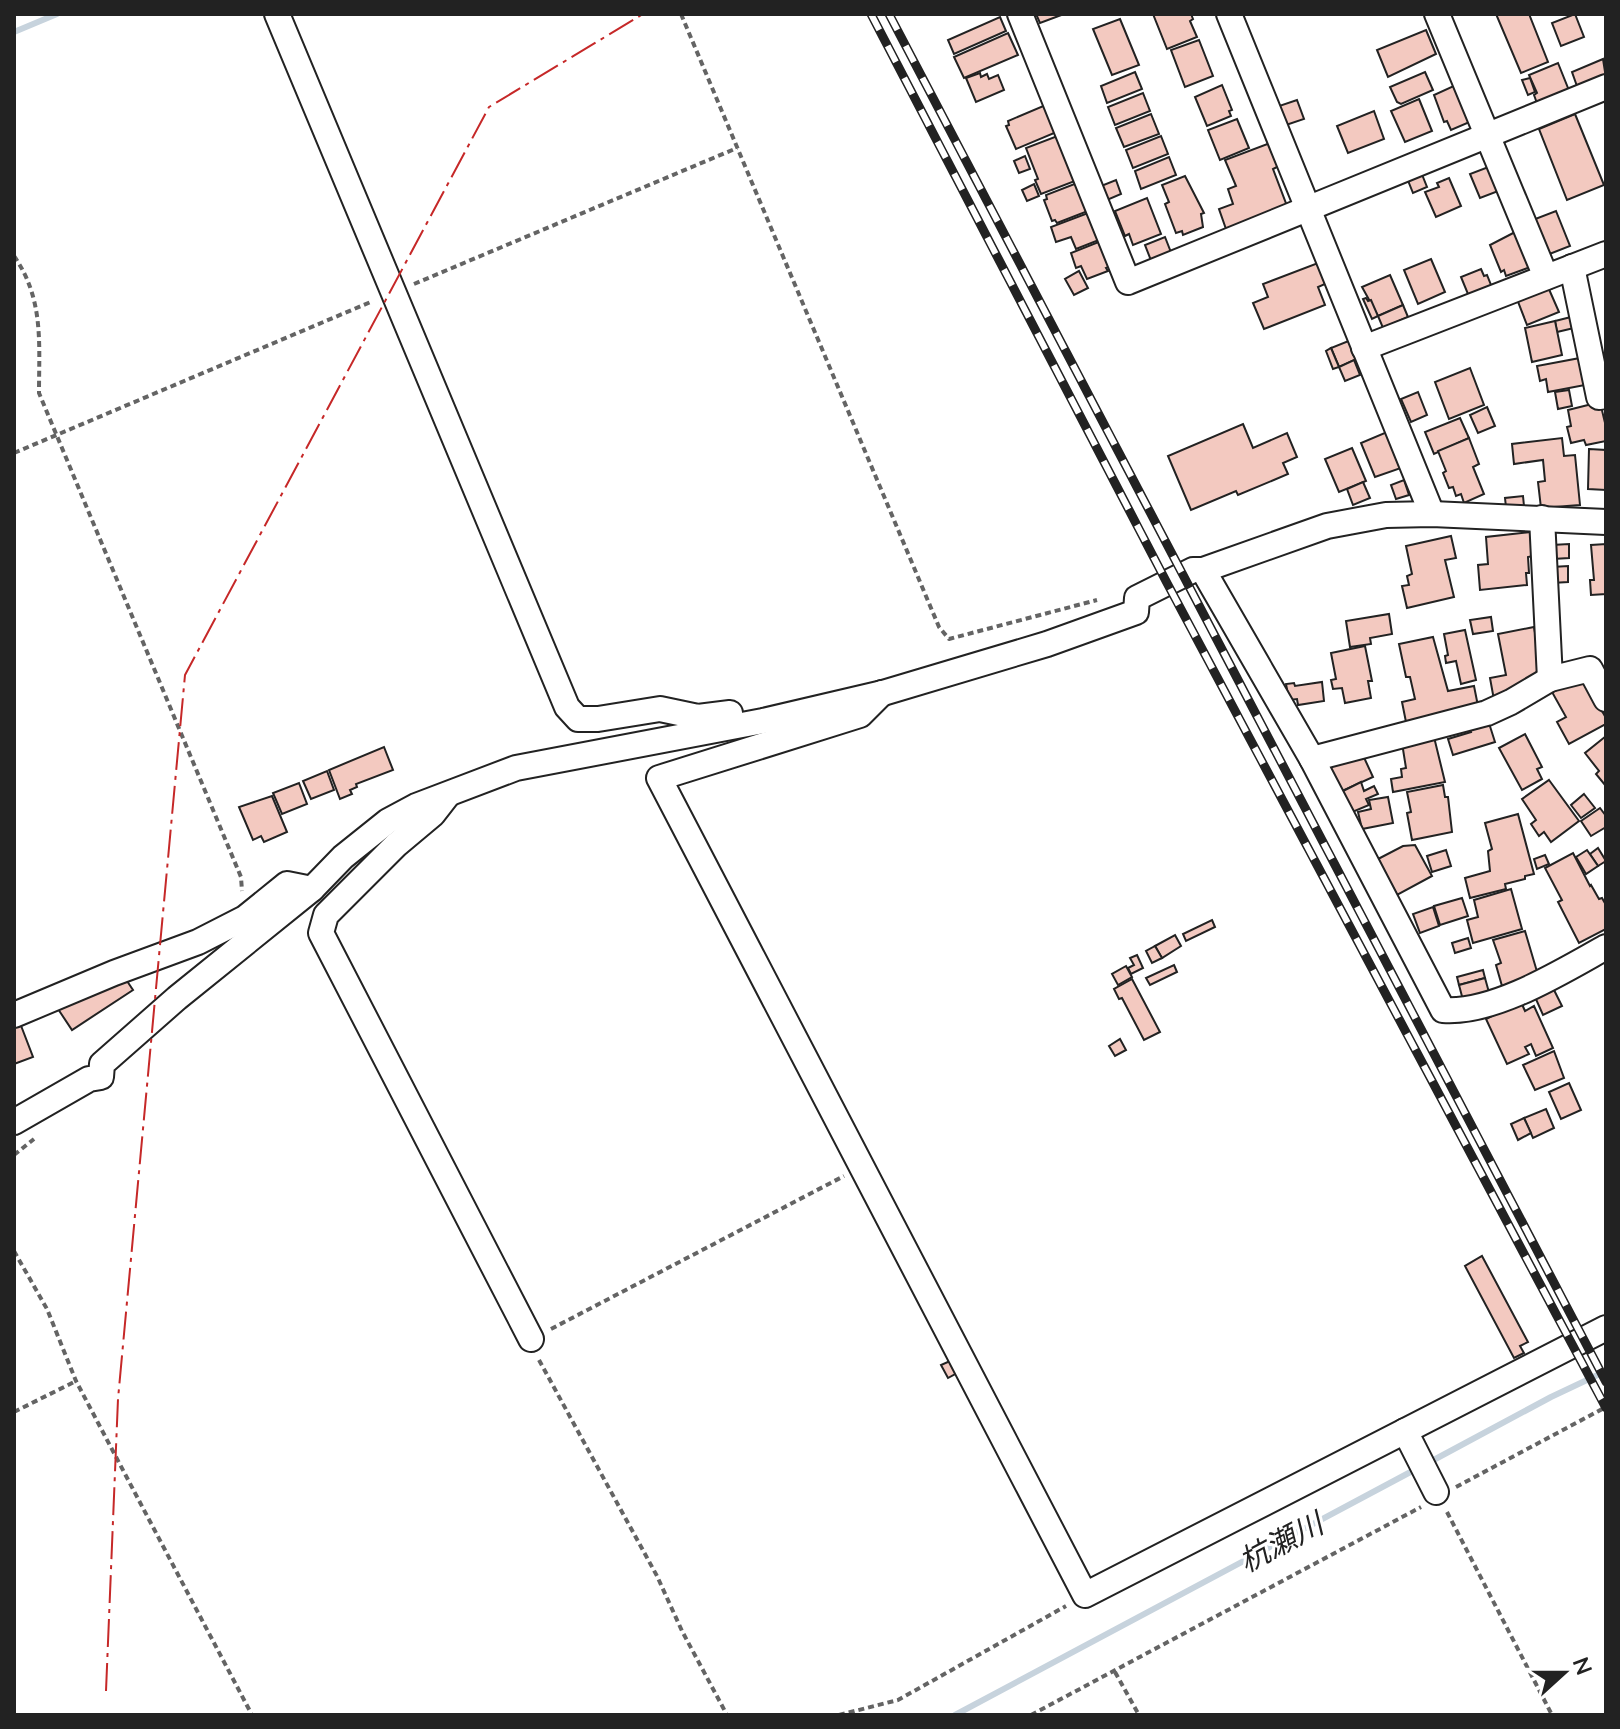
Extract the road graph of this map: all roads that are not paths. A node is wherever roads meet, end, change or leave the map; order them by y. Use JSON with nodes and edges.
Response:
{"nodes":[{"id":1,"x":277,"y":14,"type":"edge"},
{"id":2,"x":1020,"y":14,"type":"edge"},
{"id":3,"x":1229,"y":14,"type":"edge"},
{"id":4,"x":1437,"y":14,"type":"edge"},
{"id":5,"x":1606,"y":87,"type":"edge"},
{"id":6,"x":1487,"y":136,"type":"junction"},
{"id":7,"x":1307,"y":207,"type":"junction"},
{"id":8,"x":1606,"y":254,"type":"edge"},
{"id":9,"x":1572,"y":267,"type":"junction"},
{"id":10,"x":1546,"y":277,"type":"junction"},
{"id":11,"x":1364,"y":348,"type":"junction"},
{"id":12,"x":1606,"y":396,"type":"edge"},
{"id":13,"x":1432,"y":514,"type":"junction"},
{"id":14,"x":1542,"y":518,"type":"junction"},
{"id":15,"x":1606,"y":522,"type":"edge"},
{"id":16,"x":1203,"y":570,"type":"junction"},
{"id":17,"x":1550,"y":679,"type":"junction"},
{"id":18,"x":883,"y":693,"type":"junction"},
{"id":19,"x":1606,"y":699,"type":"edge"},
{"id":20,"x":763,"y":721,"type":"junction"},
{"id":21,"x":1312,"y":759,"type":"junction"},
{"id":22,"x":447,"y":793,"type":"junction"},
{"id":23,"x":312,"y":889,"type":"junction"},
{"id":24,"x":1606,"y":947,"type":"edge"},
{"id":25,"x":14,"y":1015,"type":"edge"},
{"id":26,"x":102,"y":1064,"type":"junction"},
{"id":27,"x":14,"y":1102,"type":"edge"},
{"id":28,"x":14,"y":1122,"type":"edge"},
{"id":29,"x":1606,"y":1328,"type":"edge"},
{"id":30,"x":531,"y":1339,"type":"road end"},
{"id":31,"x":1406,"y":1435,"type":"junction"},
{"id":32,"x":1437,"y":1495,"type":"road end"}],
"edges":[{"from":1,"to":20,"type":"street"},
{"from":2,"to":7,"type":"street"},
{"from":3,"to":7,"type":"street"},
{"from":4,"to":6,"type":"street"},
{"from":5,"to":6,"type":"street"},
{"from":6,"to":7,"type":"street"},
{"from":6,"to":10,"type":"street"},
{"from":7,"to":11,"type":"street"},
{"from":8,"to":9,"type":"street"},
{"from":9,"to":10,"type":"street"},
{"from":9,"to":12,"type":"street"},
{"from":10,"to":11,"type":"street"},
{"from":11,"to":13,"type":"street"},
{"from":13,"to":14,"type":"street"},
{"from":13,"to":16,"type":"street"},
{"from":14,"to":15,"type":"street"},
{"from":14,"to":17,"type":"street"},
{"from":16,"to":18,"type":"street"},
{"from":16,"to":21,"type":"street"},
{"from":17,"to":19,"type":"street"},
{"from":17,"to":21,"type":"street"},
{"from":18,"to":20,"type":"street"},
{"from":18,"to":31,"type":"street"},
{"from":20,"to":22,"type":"street"},
{"from":21,"to":24,"type":"street"},
{"from":22,"to":23,"type":"street"},
{"from":22,"to":30,"type":"street"},
{"from":23,"to":25,"type":"street"},
{"from":23,"to":26,"type":"street"},
{"from":26,"to":27,"type":"street"},
{"from":26,"to":28,"type":"street"},
{"from":29,"to":31,"type":"street"},
{"from":31,"to":32,"type":"street"}]}
